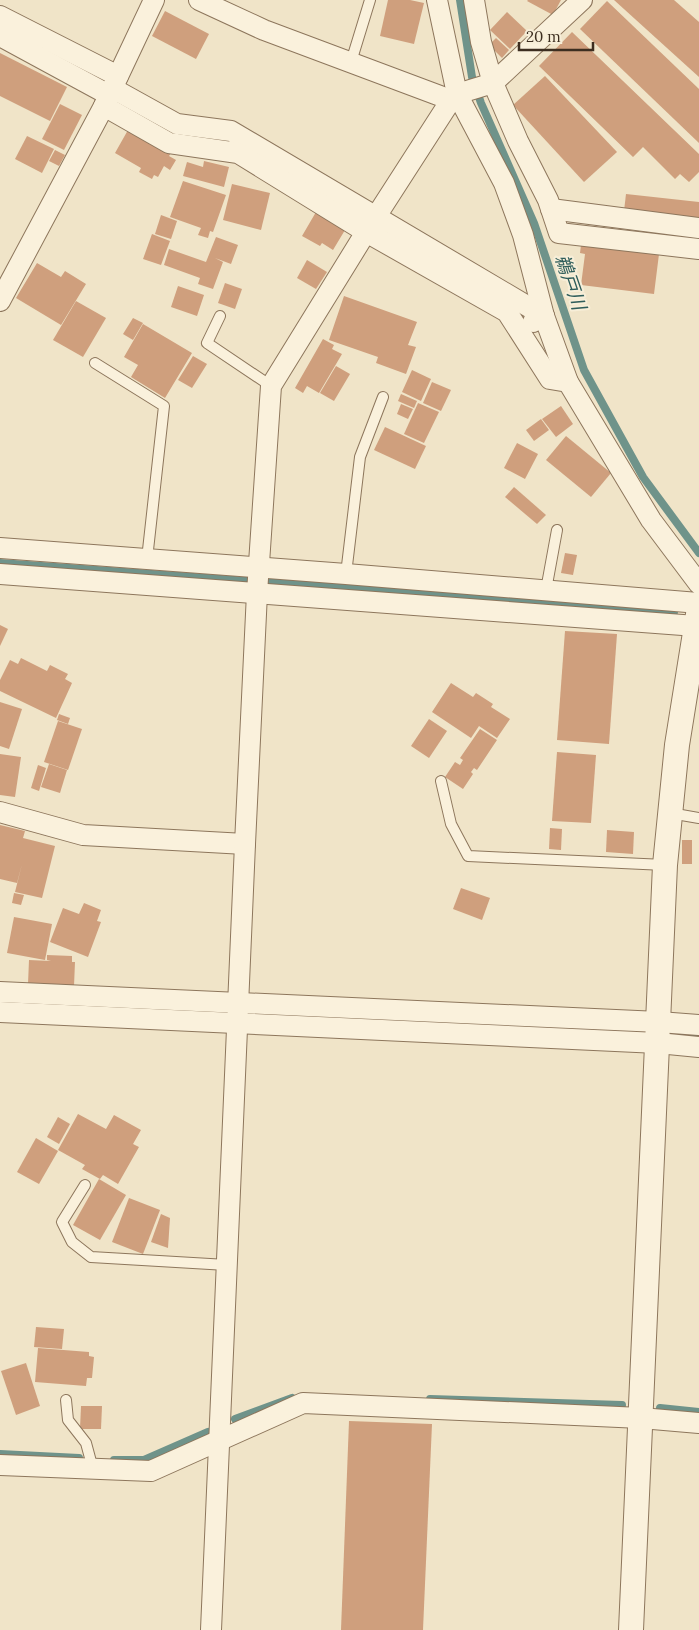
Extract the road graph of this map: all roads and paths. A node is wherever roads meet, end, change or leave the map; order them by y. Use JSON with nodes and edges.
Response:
{"nodes":[{"id":1,"x":154,"y":0,"type":"edge"},
{"id":2,"x":198,"y":0,"type":"edge"},
{"id":3,"x":370,"y":0,"type":"edge"},
{"id":4,"x":437,"y":0,"type":"edge"},
{"id":5,"x":474,"y":0,"type":"edge"},
{"id":6,"x":582,"y":0,"type":"edge"},
{"id":7,"x":0,"y":16,"type":"edge"},
{"id":8,"x":0,"y":36,"type":"edge"},
{"id":9,"x":351,"y":62,"type":"junction"},
{"id":10,"x":490,"y":84,"type":"junction"},
{"id":11,"x":111,"y":91,"type":"junction"},
{"id":12,"x":458,"y":96,"type":"junction"},
{"id":13,"x":551,"y":209,"type":"junction"},
{"id":14,"x":371,"y":224,"type":"junction"},
{"id":15,"x":699,"y":228,"type":"edge"},
{"id":16,"x":699,"y":249,"type":"edge"},
{"id":17,"x":0,"y":301,"type":"edge"},
{"id":18,"x":220,"y":316,"type":"dead end"},
{"id":19,"x":544,"y":316,"type":"junction"},
{"id":20,"x":518,"y":330,"type":"junction"},
{"id":21,"x":95,"y":364,"type":"dead end"},
{"id":22,"x":568,"y":382,"type":"junction"},
{"id":23,"x":271,"y":386,"type":"junction"},
{"id":24,"x":383,"y":397,"type":"dead end"},
{"id":25,"x":557,"y":530,"type":"dead end"},
{"id":26,"x":0,"y":548,"type":"edge"},
{"id":27,"x":147,"y":559,"type":"junction"},
{"id":28,"x":259,"y":568,"type":"junction"},
{"id":29,"x":0,"y":574,"type":"edge"},
{"id":30,"x":346,"y":574,"type":"junction"},
{"id":31,"x":699,"y":584,"type":"edge"},
{"id":32,"x":546,"y":590,"type":"junction"},
{"id":33,"x":257,"y":593,"type":"junction"},
{"id":34,"x":698,"y":614,"type":"edge"},
{"id":35,"x":441,"y":781,"type":"dead end"},
{"id":36,"x":0,"y":812,"type":"edge"},
{"id":37,"x":670,"y":813,"type":"junction"},
{"id":38,"x":699,"y":818,"type":"edge"},
{"id":39,"x":244,"y":844,"type":"junction"},
{"id":40,"x":665,"y":865,"type":"junction"},
{"id":41,"x":0,"y":992,"type":"edge"},
{"id":42,"x":238,"y":1004,"type":"junction"},
{"id":43,"x":0,"y":1012,"type":"edge"},
{"id":44,"x":237,"y":1024,"type":"junction"},
{"id":45,"x":699,"y":1025,"type":"edge"},
{"id":46,"x":658,"y":1032,"type":"junction"},
{"id":47,"x":699,"y":1047,"type":"edge"},
{"id":48,"x":85,"y":1185,"type":"dead end"},
{"id":49,"x":227,"y":1266,"type":"junction"},
{"id":50,"x":66,"y":1400,"type":"dead end"},
{"id":51,"x":641,"y":1418,"type":"junction"},
{"id":52,"x":699,"y":1423,"type":"edge"},
{"id":53,"x":220,"y":1440,"type":"junction"},
{"id":54,"x":0,"y":1465,"type":"edge"},
{"id":55,"x":93,"y":1469,"type":"junction"},
{"id":56,"x":211,"y":1630,"type":"edge"},
{"id":57,"x":631,"y":1630,"type":"edge"}],
"edges":[{"from":1,"to":11,"type":"street"},
{"from":2,"to":9,"type":"street"},
{"from":3,"to":9,"type":"lane"},
{"from":4,"to":12,"type":"street"},
{"from":5,"to":10,"type":"street"},
{"from":6,"to":10,"type":"street"},
{"from":7,"to":11,"type":"street"},
{"from":8,"to":11,"type":"street"},
{"from":9,"to":12,"type":"street"},
{"from":10,"to":12,"type":"street"},
{"from":10,"to":13,"type":"street"},
{"from":11,"to":14,"type":"street"},
{"from":11,"to":17,"type":"street"},
{"from":12,"to":14,"type":"street"},
{"from":12,"to":19,"type":"street"},
{"from":13,"to":15,"type":"street"},
{"from":13,"to":16,"type":"street"},
{"from":14,"to":19,"type":"street"},
{"from":14,"to":20,"type":"street"},
{"from":14,"to":23,"type":"street"},
{"from":18,"to":23,"type":"lane"},
{"from":19,"to":20,"type":"street"},
{"from":19,"to":22,"type":"street"},
{"from":20,"to":22,"type":"street"},
{"from":21,"to":27,"type":"lane"},
{"from":22,"to":31,"type":"street"},
{"from":23,"to":28,"type":"street"},
{"from":24,"to":30,"type":"lane"},
{"from":25,"to":32,"type":"lane"},
{"from":26,"to":27,"type":"street"},
{"from":27,"to":28,"type":"street"},
{"from":28,"to":30,"type":"street"},
{"from":28,"to":33,"type":"street"},
{"from":29,"to":33,"type":"street"},
{"from":30,"to":32,"type":"street"},
{"from":32,"to":34,"type":"street"},
{"from":33,"to":34,"type":"street"},
{"from":33,"to":39,"type":"street"},
{"from":34,"to":37,"type":"street"},
{"from":35,"to":40,"type":"lane"},
{"from":36,"to":39,"type":"street"},
{"from":37,"to":38,"type":"lane"},
{"from":37,"to":40,"type":"street"},
{"from":39,"to":42,"type":"street"},
{"from":40,"to":46,"type":"street"},
{"from":41,"to":42,"type":"street"},
{"from":42,"to":44,"type":"street"},
{"from":42,"to":46,"type":"street"},
{"from":43,"to":44,"type":"street"},
{"from":44,"to":46,"type":"street"},
{"from":44,"to":49,"type":"street"},
{"from":45,"to":46,"type":"street"},
{"from":46,"to":47,"type":"street"},
{"from":46,"to":51,"type":"street"},
{"from":48,"to":49,"type":"lane"},
{"from":49,"to":53,"type":"street"},
{"from":50,"to":55,"type":"lane"},
{"from":51,"to":52,"type":"street"},
{"from":51,"to":53,"type":"street"},
{"from":51,"to":57,"type":"street"},
{"from":53,"to":55,"type":"street"},
{"from":53,"to":56,"type":"street"},
{"from":54,"to":55,"type":"street"}]}
